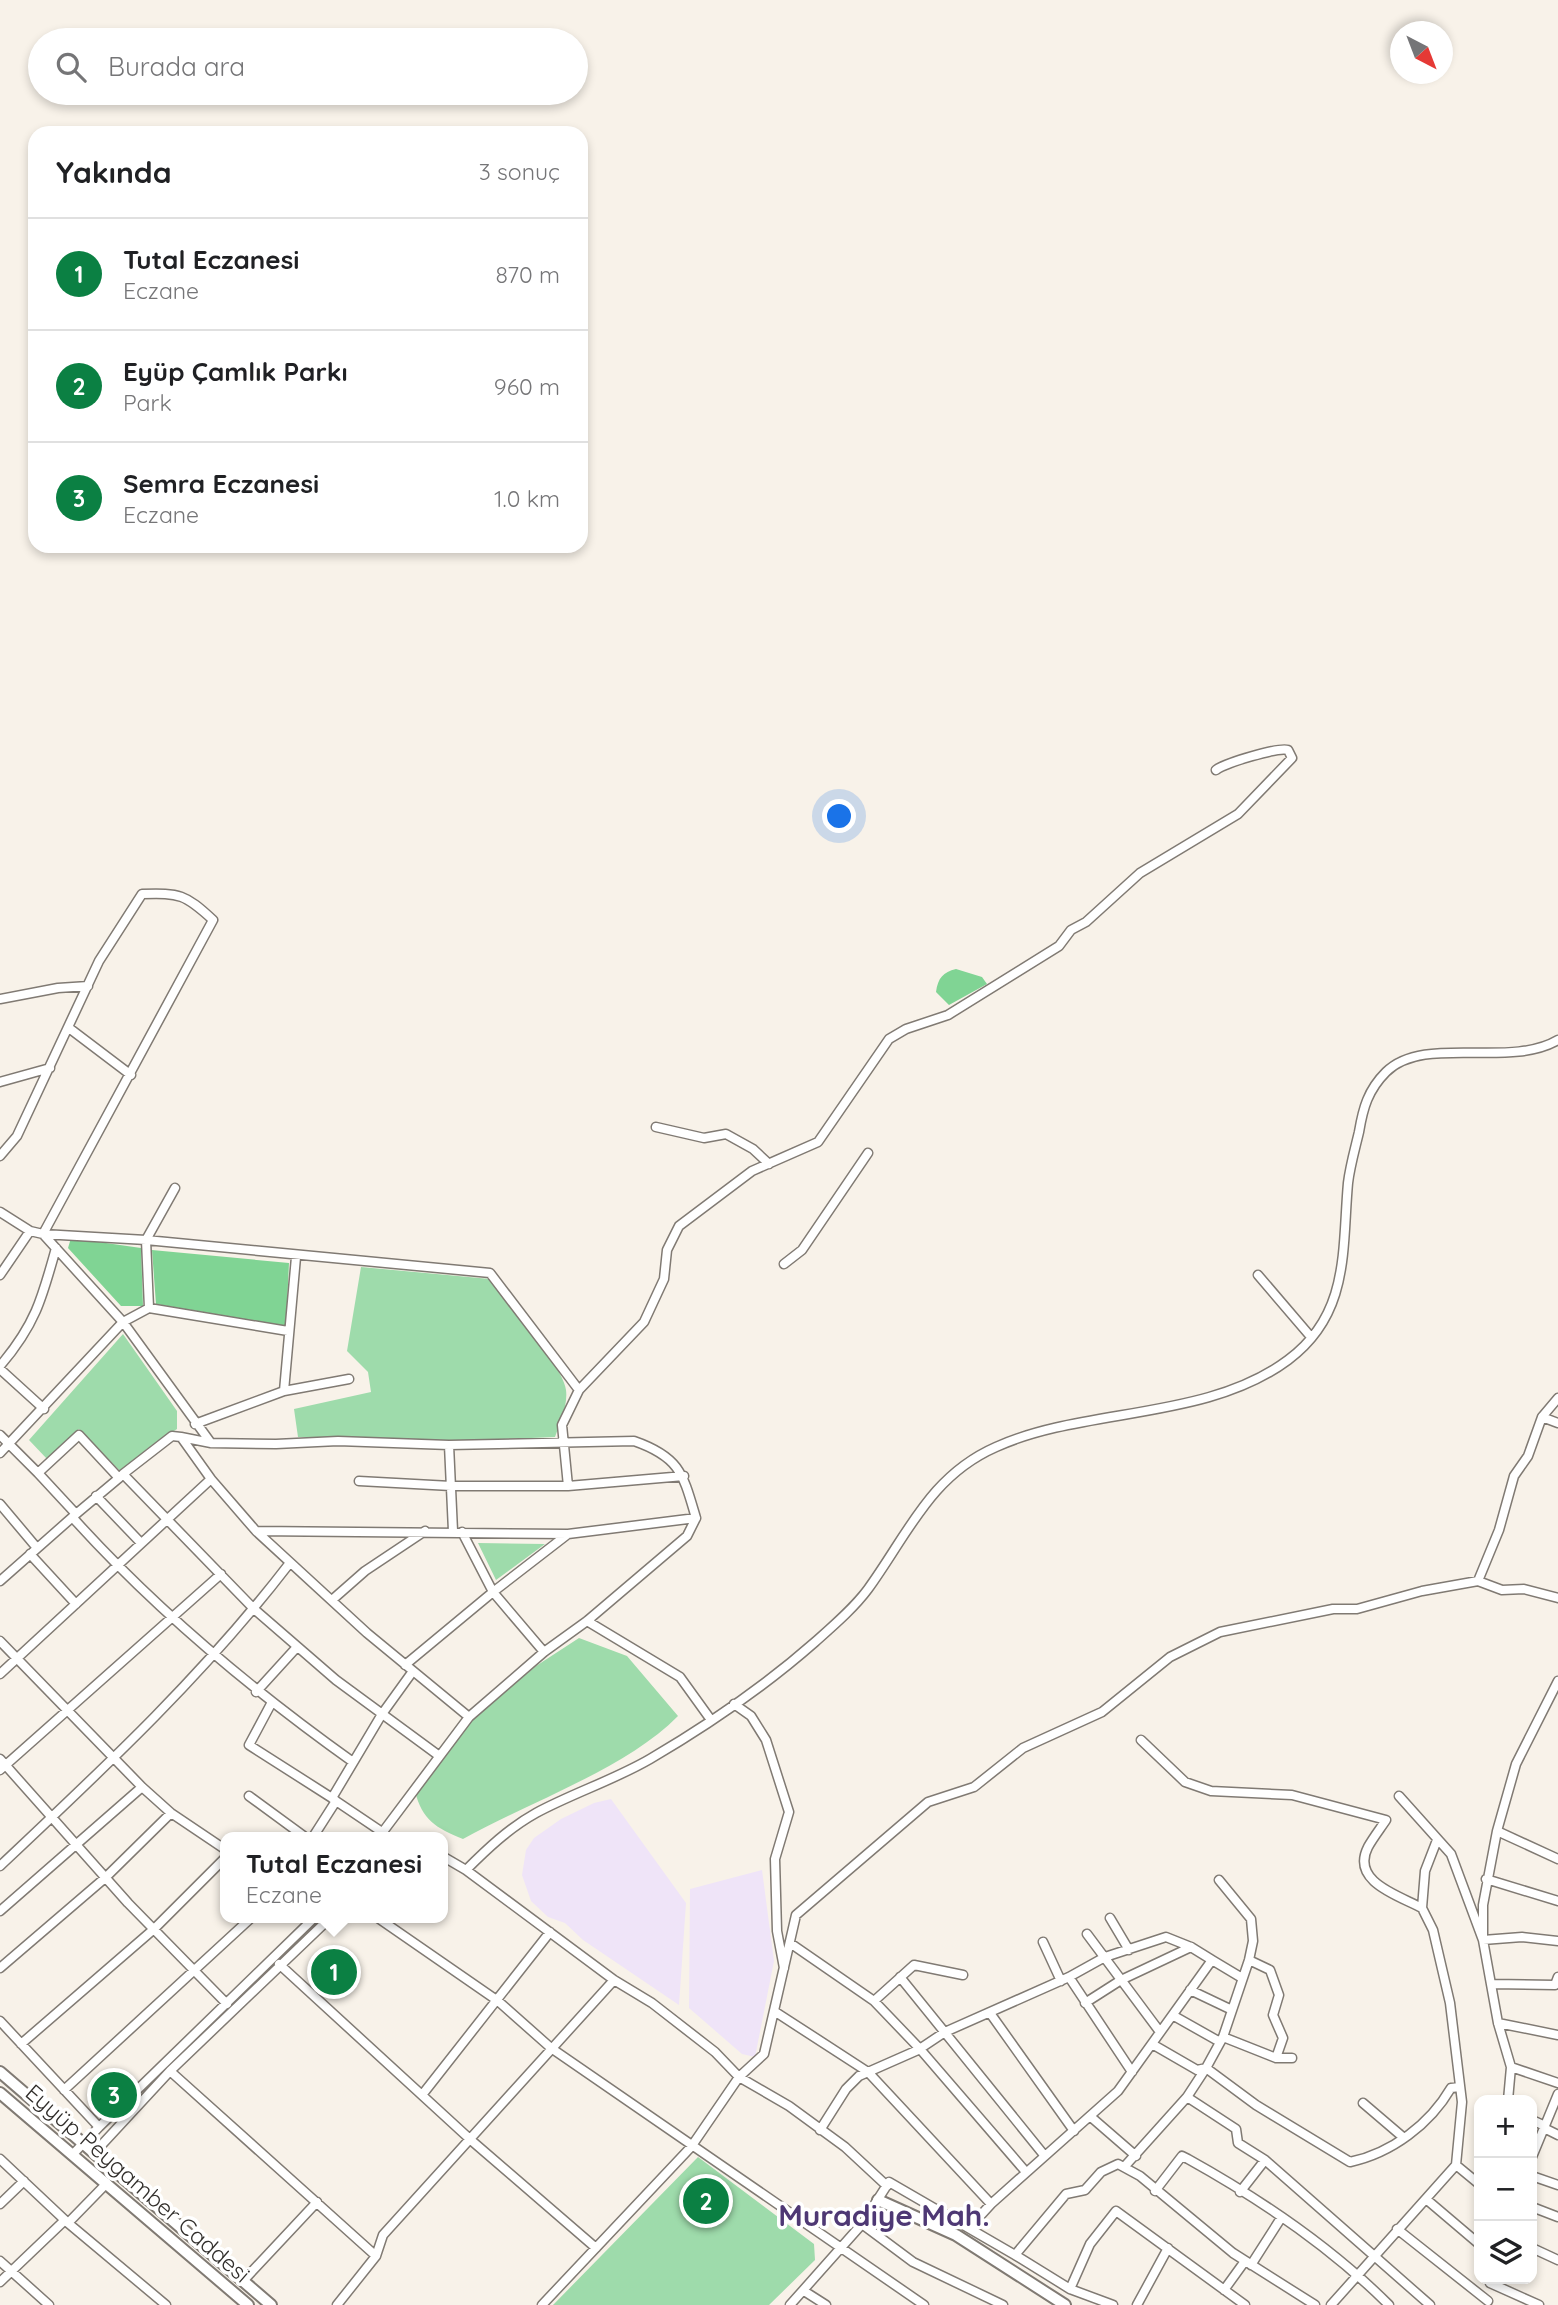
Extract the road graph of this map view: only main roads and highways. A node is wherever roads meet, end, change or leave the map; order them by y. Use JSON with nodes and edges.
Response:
{"nodes":[{"id":1,"x":0,"y":2072,"type":"edge"},
{"id":2,"x":1,"y":2096,"type":"edge"},
{"id":3,"x":878,"y":2200,"type":"road end"},
{"id":4,"x":241,"y":2303,"type":"edge"},
{"id":5,"x":271,"y":2305,"type":"edge"},
{"id":6,"x":1065,"y":2305,"type":"edge"}],
"edges":[{"from":1,"to":5,"type":"main road","name":"Eyyüp Peygamber Caddesi"},
{"from":2,"to":4,"type":"main road","name":"Eyyüp Peygamber Caddesi"},
{"from":3,"to":6,"type":"main road"}]}
